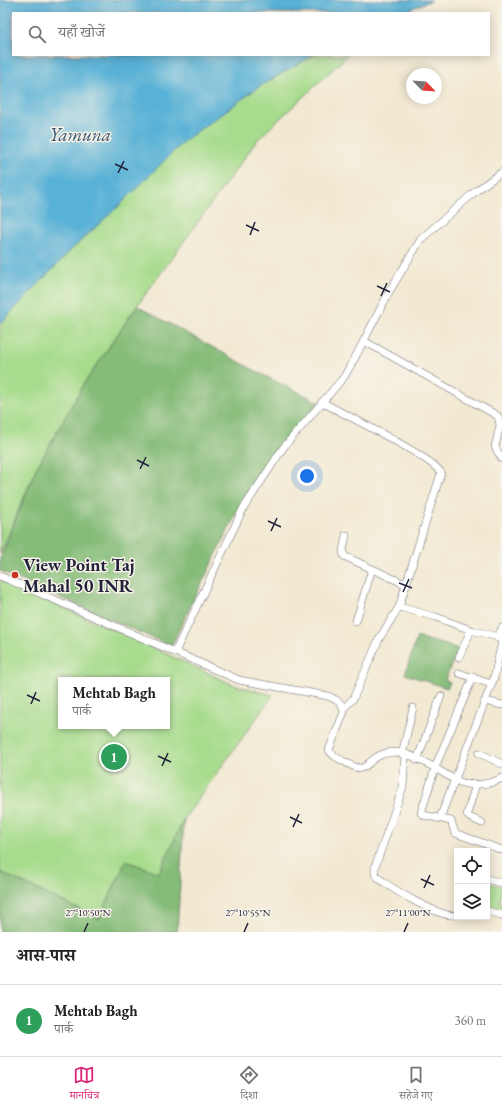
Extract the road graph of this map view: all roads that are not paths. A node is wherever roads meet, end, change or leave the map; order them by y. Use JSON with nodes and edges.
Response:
{"nodes":[{"id":1,"x":502,"y":172,"type":"edge"},
{"id":2,"x":364,"y":341,"type":"junction"},
{"id":3,"x":322,"y":402,"type":"junction"},
{"id":4,"x":502,"y":459,"type":"edge"},
{"id":5,"x":346,"y":535,"type":"dead end"},
{"id":6,"x":372,"y":569,"type":"junction"},
{"id":7,"x":0,"y":576,"type":"edge"},
{"id":8,"x":406,"y":585,"type":"junction"},
{"id":9,"x":399,"y":607,"type":"junction"},
{"id":10,"x":356,"y":621,"type":"dead end"},
{"id":11,"x":502,"y":628,"type":"edge"},
{"id":12,"x":471,"y":630,"type":"junction"},
{"id":13,"x":500,"y":639,"type":"edge"},
{"id":14,"x":175,"y":652,"type":"junction"},
{"id":15,"x":460,"y":658,"type":"dead end"},
{"id":16,"x":459,"y":672,"type":"dead end"},
{"id":17,"x":472,"y":677,"type":"junction"},
{"id":18,"x":491,"y":684,"type":"junction"},
{"id":19,"x":441,"y":696,"type":"dead end"},
{"id":20,"x":485,"y":701,"type":"junction"},
{"id":21,"x":502,"y":705,"type":"edge"},
{"id":22,"x":344,"y":708,"type":"junction"},
{"id":23,"x":413,"y":708,"type":"dead end"},
{"id":24,"x":479,"y":753,"type":"dead end"},
{"id":25,"x":403,"y":754,"type":"junction"},
{"id":26,"x":417,"y":760,"type":"junction"},
{"id":27,"x":502,"y":764,"type":"edge"},
{"id":28,"x":436,"y":768,"type":"junction"},
{"id":29,"x":454,"y":779,"type":"junction"},
{"id":30,"x":501,"y":780,"type":"edge"},
{"id":31,"x":476,"y":784,"type":"junction"},
{"id":32,"x":440,"y":818,"type":"junction"},
{"id":33,"x":482,"y":823,"type":"dead end"},
{"id":34,"x":502,"y":850,"type":"edge"},
{"id":35,"x":490,"y":880,"type":"edge"},
{"id":36,"x":502,"y":883,"type":"edge"},
{"id":37,"x":490,"y":912,"type":"edge"},
{"id":38,"x":454,"y":915,"type":"edge"},
{"id":39,"x":502,"y":915,"type":"edge"}],
"edges":[{"from":1,"to":2,"type":"street"},
{"from":2,"to":3,"type":"street"},
{"from":2,"to":4,"type":"street"},
{"from":3,"to":8,"type":"street"},
{"from":3,"to":14,"type":"street"},
{"from":5,"to":6,"type":"street"},
{"from":6,"to":8,"type":"street"},
{"from":6,"to":10,"type":"street"},
{"from":7,"to":14,"type":"street"},
{"from":8,"to":9,"type":"street"},
{"from":9,"to":12,"type":"street"},
{"from":9,"to":22,"type":"street"},
{"from":11,"to":13,"type":"street"},
{"from":12,"to":13,"type":"street"},
{"from":12,"to":15,"type":"street"},
{"from":13,"to":18,"type":"street"},
{"from":14,"to":22,"type":"street"},
{"from":16,"to":17,"type":"street"},
{"from":17,"to":18,"type":"street"},
{"from":17,"to":28,"type":"street"},
{"from":18,"to":20,"type":"street"},
{"from":19,"to":26,"type":"street"},
{"from":20,"to":21,"type":"street"},
{"from":20,"to":29,"type":"street"},
{"from":22,"to":25,"type":"street"},
{"from":23,"to":25,"type":"street"},
{"from":24,"to":27,"type":"street"},
{"from":25,"to":26,"type":"street"},
{"from":25,"to":38,"type":"street"},
{"from":26,"to":28,"type":"street"},
{"from":28,"to":29,"type":"street"},
{"from":28,"to":32,"type":"street"},
{"from":29,"to":31,"type":"street"},
{"from":29,"to":32,"type":"street"},
{"from":30,"to":31,"type":"street"},
{"from":31,"to":33,"type":"street"},
{"from":32,"to":34,"type":"street"},
{"from":35,"to":36,"type":"street"},
{"from":37,"to":39,"type":"street"}]}
